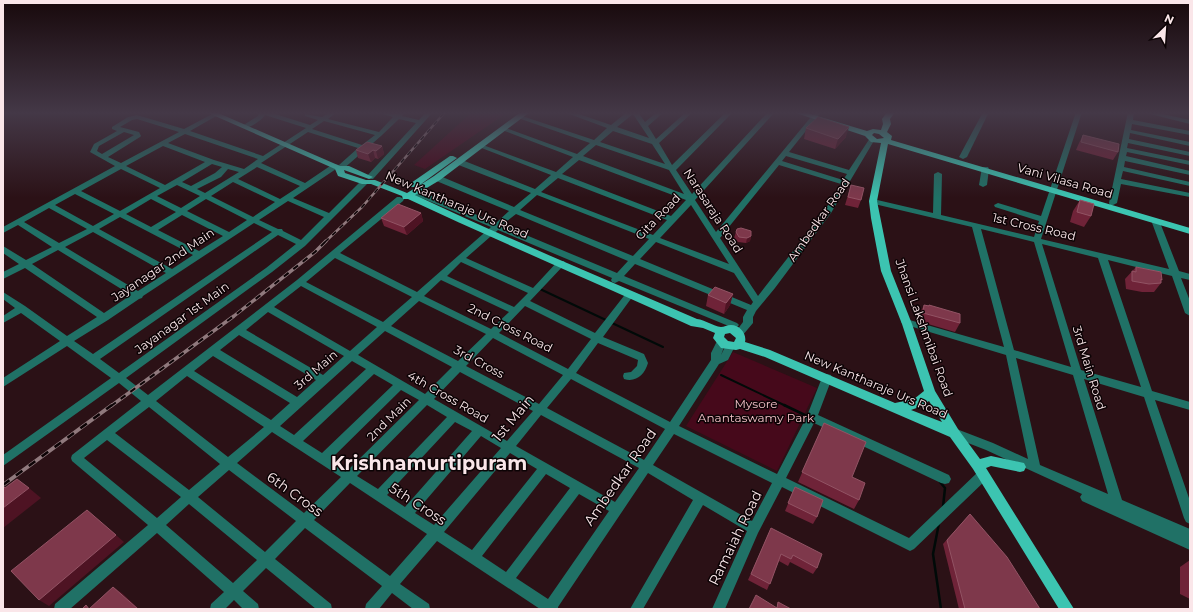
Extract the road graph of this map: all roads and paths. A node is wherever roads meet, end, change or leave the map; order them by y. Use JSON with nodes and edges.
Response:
{"nodes":[{"id":1,"x":104,"y":141,"type":"edge"},
{"id":2,"x":129,"y":141,"type":"edge"},
{"id":3,"x":171,"y":141,"type":"edge"},
{"id":4,"x":211,"y":141,"type":"edge"},
{"id":5,"x":275,"y":141,"type":"edge"},
{"id":6,"x":292,"y":141,"type":"edge"},
{"id":7,"x":342,"y":141,"type":"edge"},
{"id":8,"x":373,"y":141,"type":"edge"},
{"id":9,"x":404,"y":141,"type":"edge"},
{"id":10,"x":484,"y":141,"type":"edge"},
{"id":11,"x":488,"y":141,"type":"edge"},
{"id":12,"x":536,"y":141,"type":"edge"},
{"id":13,"x":588,"y":141,"type":"edge"},
{"id":14,"x":597,"y":141,"type":"edge"},
{"id":15,"x":648,"y":141,"type":"edge"},
{"id":16,"x":658,"y":141,"type":"edge"},
{"id":17,"x":701,"y":141,"type":"edge"},
{"id":18,"x":745,"y":141,"type":"edge"},
{"id":19,"x":795,"y":141,"type":"edge"},
{"id":20,"x":876,"y":141,"type":"edge"},
{"id":21,"x":879,"y":141,"type":"edge"},
{"id":22,"x":893,"y":141,"type":"edge"},
{"id":23,"x":897,"y":141,"type":"edge"},
{"id":24,"x":971,"y":141,"type":"edge"},
{"id":25,"x":1070,"y":141,"type":"edge"},
{"id":26,"x":1126,"y":141,"type":"edge"},
{"id":27,"x":1145,"y":141,"type":"edge"},
{"id":28,"x":1154,"y":141,"type":"edge"},
{"id":29,"x":1166,"y":141,"type":"edge"},
{"id":30,"x":594,"y":143,"type":"junction"},
{"id":31,"x":655,"y":143,"type":"junction"},
{"id":32,"x":164,"y":144,"type":"junction"},
{"id":33,"x":1190,"y":144,"type":"edge"},
{"id":34,"x":285,"y":145,"type":"junction"},
{"id":35,"x":481,"y":146,"type":"junction"},
{"id":36,"x":364,"y":148,"type":"junction"},
{"id":37,"x":1190,"y":148,"type":"edge"},
{"id":38,"x":1124,"y":149,"type":"junction"},
{"id":39,"x":785,"y":153,"type":"junction"},
{"id":40,"x":1190,"y":154,"type":"edge"},
{"id":41,"x":579,"y":156,"type":"junction"},
{"id":42,"x":102,"y":157,"type":"junction"},
{"id":43,"x":963,"y":157,"type":"junction"},
{"id":44,"x":1123,"y":158,"type":"junction"},
{"id":45,"x":264,"y":159,"type":"junction"},
{"id":46,"x":211,"y":162,"type":"junction"},
{"id":47,"x":459,"y":162,"type":"junction"},
{"id":48,"x":777,"y":162,"type":"junction"},
{"id":49,"x":1190,"y":163,"type":"edge"},
{"id":50,"x":257,"y":164,"type":"junction"},
{"id":51,"x":122,"y":166,"type":"junction"},
{"id":52,"x":226,"y":167,"type":"junction"},
{"id":53,"x":337,"y":167,"type":"junction"},
{"id":54,"x":1119,"y":168,"type":"junction"},
{"id":55,"x":672,"y":169,"type":"junction"},
{"id":56,"x":985,"y":170,"type":"junction"},
{"id":57,"x":245,"y":171,"type":"junction"},
{"id":58,"x":851,"y":173,"type":"junction"},
{"id":59,"x":1190,"y":173,"type":"edge"},
{"id":60,"x":938,"y":174,"type":"dead end"},
{"id":61,"x":556,"y":175,"type":"junction"},
{"id":62,"x":437,"y":178,"type":"junction"},
{"id":63,"x":233,"y":179,"type":"junction"},
{"id":64,"x":369,"y":180,"type":"junction"},
{"id":65,"x":1118,"y":181,"type":"junction"},
{"id":66,"x":177,"y":182,"type":"junction"},
{"id":67,"x":845,"y":183,"type":"junction"},
{"id":68,"x":1190,"y":184,"type":"edge"},
{"id":69,"x":983,"y":185,"type":"dead end"},
{"id":70,"x":306,"y":186,"type":"junction"},
{"id":71,"x":166,"y":188,"type":"junction"},
{"id":72,"x":1054,"y":188,"type":"junction"},
{"id":73,"x":192,"y":189,"type":"junction"},
{"id":74,"x":76,"y":191,"type":"junction"},
{"id":75,"x":536,"y":192,"type":"junction"},
{"id":76,"x":407,"y":195,"type":"junction"},
{"id":77,"x":1190,"y":195,"type":"edge"},
{"id":78,"x":151,"y":196,"type":"junction"},
{"id":79,"x":206,"y":196,"type":"junction"},
{"id":80,"x":691,"y":199,"type":"junction"},
{"id":81,"x":284,"y":200,"type":"junction"},
{"id":82,"x":873,"y":201,"type":"junction"},
{"id":83,"x":1113,"y":203,"type":"junction"},
{"id":84,"x":49,"y":205,"type":"junction"},
{"id":85,"x":998,"y":205,"type":"dead end"},
{"id":86,"x":515,"y":210,"type":"junction"},
{"id":87,"x":182,"y":212,"type":"junction"},
{"id":88,"x":120,"y":214,"type":"junction"},
{"id":89,"x":937,"y":216,"type":"junction"},
{"id":90,"x":330,"y":218,"type":"junction"},
{"id":91,"x":254,"y":219,"type":"junction"},
{"id":92,"x":672,"y":219,"type":"junction"},
{"id":93,"x":1044,"y":220,"type":"junction"},
{"id":94,"x":1155,"y":220,"type":"junction"},
{"id":95,"x":18,"y":222,"type":"junction"},
{"id":96,"x":976,"y":226,"type":"junction"},
{"id":97,"x":1190,"y":226,"type":"edge"},
{"id":98,"x":93,"y":229,"type":"junction"},
{"id":99,"x":3,"y":230,"type":"edge"},
{"id":100,"x":152,"y":230,"type":"junction"},
{"id":101,"x":279,"y":231,"type":"junction"},
{"id":102,"x":494,"y":231,"type":"junction"},
{"id":103,"x":1190,"y":231,"type":"edge"},
{"id":104,"x":229,"y":236,"type":"junction"},
{"id":105,"x":716,"y":237,"type":"junction"},
{"id":106,"x":654,"y":239,"type":"junction"},
{"id":107,"x":1037,"y":240,"type":"junction"},
{"id":108,"x":302,"y":244,"type":"junction"},
{"id":109,"x":60,"y":246,"type":"junction"},
{"id":110,"x":3,"y":249,"type":"edge"},
{"id":111,"x":334,"y":254,"type":"junction"},
{"id":112,"x":199,"y":255,"type":"junction"},
{"id":113,"x":1102,"y":256,"type":"junction"},
{"id":114,"x":461,"y":259,"type":"junction"},
{"id":115,"x":634,"y":259,"type":"junction"},
{"id":116,"x":560,"y":263,"type":"junction"},
{"id":117,"x":26,"y":264,"type":"junction"},
{"id":118,"x":737,"y":271,"type":"junction"},
{"id":119,"x":173,"y":273,"type":"junction"},
{"id":120,"x":1176,"y":273,"type":"junction"},
{"id":121,"x":3,"y":276,"type":"edge"},
{"id":122,"x":440,"y":276,"type":"junction"},
{"id":123,"x":618,"y":277,"type":"junction"},
{"id":124,"x":1190,"y":277,"type":"edge"},
{"id":125,"x":300,"y":282,"type":"junction"},
{"id":126,"x":610,"y":286,"type":"junction"},
{"id":127,"x":534,"y":292,"type":"junction"},
{"id":128,"x":630,"y":294,"type":"junction"},
{"id":129,"x":3,"y":295,"type":"edge"},
{"id":130,"x":139,"y":296,"type":"junction"},
{"id":131,"x":419,"y":296,"type":"junction"},
{"id":132,"x":524,"y":302,"type":"junction"},
{"id":133,"x":22,"y":308,"type":"junction"},
{"id":134,"x":268,"y":308,"type":"junction"},
{"id":135,"x":752,"y":309,"type":"junction"},
{"id":136,"x":515,"y":312,"type":"junction"},
{"id":137,"x":1190,"y":313,"type":"edge"},
{"id":138,"x":105,"y":318,"type":"junction"},
{"id":139,"x":3,"y":320,"type":"edge"},
{"id":140,"x":906,"y":322,"type":"junction"},
{"id":141,"x":384,"y":327,"type":"junction"},
{"id":142,"x":239,"y":330,"type":"junction"},
{"id":143,"x":493,"y":334,"type":"junction"},
{"id":144,"x":731,"y":336,"type":"junction"},
{"id":145,"x":596,"y":338,"type":"junction"},
{"id":146,"x":67,"y":341,"type":"junction"},
{"id":147,"x":213,"y":351,"type":"junction"},
{"id":148,"x":1010,"y":353,"type":"junction"},
{"id":149,"x":352,"y":356,"type":"junction"},
{"id":150,"x":92,"y":360,"type":"junction"},
{"id":151,"x":459,"y":367,"type":"junction"},
{"id":152,"x":373,"y":369,"type":"junction"},
{"id":153,"x":187,"y":371,"type":"junction"},
{"id":154,"x":1076,"y":373,"type":"junction"},
{"id":155,"x":570,"y":374,"type":"junction"},
{"id":156,"x":628,"y":376,"type":"dead end"},
{"id":157,"x":119,"y":378,"type":"junction"},
{"id":158,"x":827,"y":378,"type":"junction"},
{"id":159,"x":324,"y":380,"type":"junction"},
{"id":160,"x":3,"y":383,"type":"edge"},
{"id":161,"x":400,"y":384,"type":"junction"},
{"id":162,"x":930,"y":392,"type":"junction"},
{"id":163,"x":1150,"y":395,"type":"junction"},
{"id":164,"x":428,"y":399,"type":"junction"},
{"id":165,"x":150,"y":401,"type":"junction"},
{"id":166,"x":298,"y":403,"type":"junction"},
{"id":167,"x":1190,"y":406,"type":"edge"},
{"id":168,"x":540,"y":408,"type":"junction"},
{"id":169,"x":893,"y":408,"type":"junction"},
{"id":170,"x":454,"y":416,"type":"junction"},
{"id":171,"x":811,"y":418,"type":"junction"},
{"id":172,"x":272,"y":426,"type":"junction"},
{"id":173,"x":673,"y":428,"type":"junction"},
{"id":174,"x":479,"y":430,"type":"junction"},
{"id":175,"x":107,"y":433,"type":"junction"},
{"id":176,"x":954,"y":433,"type":"junction"},
{"id":177,"x":296,"y":441,"type":"junction"},
{"id":178,"x":976,"y":442,"type":"junction"},
{"id":179,"x":509,"y":447,"type":"junction"},
{"id":180,"x":323,"y":459,"type":"junction"},
{"id":181,"x":3,"y":462,"type":"edge"},
{"id":182,"x":229,"y":464,"type":"junction"},
{"id":183,"x":646,"y":466,"type":"junction"},
{"id":184,"x":544,"y":468,"type":"junction"},
{"id":185,"x":1020,"y":468,"type":"junction"},
{"id":186,"x":1036,"y":468,"type":"junction"},
{"id":187,"x":980,"y":470,"type":"junction"},
{"id":188,"x":350,"y":477,"type":"junction"},
{"id":189,"x":945,"y":479,"type":"dead end"},
{"id":190,"x":780,"y":480,"type":"junction"},
{"id":191,"x":577,"y":488,"type":"junction"},
{"id":192,"x":379,"y":496,"type":"junction"},
{"id":193,"x":189,"y":497,"type":"junction"},
{"id":194,"x":700,"y":499,"type":"junction"},
{"id":195,"x":1117,"y":504,"type":"junction"},
{"id":196,"x":616,"y":509,"type":"junction"},
{"id":197,"x":406,"y":514,"type":"junction"},
{"id":198,"x":1190,"y":518,"type":"edge"},
{"id":199,"x":307,"y":520,"type":"junction"},
{"id":200,"x":157,"y":525,"type":"junction"},
{"id":201,"x":754,"y":529,"type":"junction"},
{"id":202,"x":435,"y":532,"type":"junction"},
{"id":203,"x":1190,"y":536,"type":"edge"},
{"id":204,"x":1190,"y":544,"type":"edge"},
{"id":205,"x":473,"y":558,"type":"junction"},
{"id":206,"x":266,"y":560,"type":"junction"},
{"id":207,"x":507,"y":580,"type":"junction"},
{"id":208,"x":391,"y":585,"type":"junction"},
{"id":209,"x":234,"y":592,"type":"junction"},
{"id":210,"x":550,"y":608,"type":"edge"},
{"id":211,"x":60,"y":609,"type":"edge"},
{"id":212,"x":216,"y":609,"type":"edge"},
{"id":213,"x":253,"y":609,"type":"edge"},
{"id":214,"x":326,"y":609,"type":"edge"},
{"id":215,"x":371,"y":609,"type":"edge"},
{"id":216,"x":424,"y":609,"type":"edge"},
{"id":217,"x":636,"y":609,"type":"edge"},
{"id":218,"x":718,"y":609,"type":"edge"},
{"id":219,"x":1067,"y":609,"type":"edge"}],
"edges":[{"from":1,"to":42,"type":"street"},
{"from":2,"to":42,"type":"street"},
{"from":3,"to":32,"type":"street"},
{"from":4,"to":45,"type":"street"},
{"from":5,"to":34,"type":"main road"},
{"from":6,"to":34,"type":"street"},
{"from":7,"to":36,"type":"street"},
{"from":8,"to":36,"type":"street","name":"Jayanagar 2nd Main"},
{"from":9,"to":64,"type":"street","name":"Jayanagar 1st Main"},
{"from":10,"to":76,"type":"main road"},
{"from":11,"to":35,"type":"main road"},
{"from":12,"to":41,"type":"street"},
{"from":13,"to":30,"type":"street"},
{"from":14,"to":30,"type":"street","name":"3rd Main"},
{"from":15,"to":31,"type":"street"},
{"from":16,"to":31,"type":"street"},
{"from":17,"to":55,"type":"street"},
{"from":18,"to":80,"type":"street","name":"Gita Road"},
{"from":19,"to":39,"type":"street"},
{"from":20,"to":58,"type":"street","name":"Ambedkar Road"},
{"from":21,"to":82,"type":"main road","name":"Jhansi Lakshmibai Road"},
{"from":22,"to":56,"type":"main road","name":"Vani Vilasa Road"},
{"from":23,"to":43,"type":"main road","name":"Vani Vilasa Road"},
{"from":24,"to":43,"type":"street"},
{"from":25,"to":72,"type":"street"},
{"from":26,"to":38,"type":"street"},
{"from":27,"to":40,"type":"street"},
{"from":28,"to":37,"type":"street"},
{"from":29,"to":33,"type":"street"},
{"from":30,"to":41,"type":"street","name":"3rd Main"},
{"from":30,"to":55,"type":"street"},
{"from":31,"to":55,"type":"street","name":"Narasaraja Road"},
{"from":32,"to":46,"type":"street"},
{"from":32,"to":51,"type":"street"},
{"from":34,"to":45,"type":"street"},
{"from":34,"to":53,"type":"main road"},
{"from":35,"to":47,"type":"main road"},
{"from":35,"to":61,"type":"street"},
{"from":36,"to":53,"type":"street","name":"Jayanagar 2nd Main"},
{"from":38,"to":44,"type":"street"},
{"from":38,"to":49,"type":"street"},
{"from":39,"to":48,"type":"street"},
{"from":39,"to":58,"type":"street"},
{"from":41,"to":61,"type":"street","name":"3rd Main"},
{"from":41,"to":80,"type":"street"},
{"from":42,"to":51,"type":"street"},
{"from":43,"to":72,"type":"main road","name":"Vani Vilasa Road"},
{"from":44,"to":54,"type":"street"},
{"from":44,"to":59,"type":"street"},
{"from":45,"to":50,"type":"street"},
{"from":46,"to":52,"type":"street"},
{"from":46,"to":66,"type":"street"},
{"from":47,"to":62,"type":"main road"},
{"from":47,"to":75,"type":"street"},
{"from":48,"to":67,"type":"street"},
{"from":48,"to":105,"type":"street"},
{"from":50,"to":57,"type":"street"},
{"from":50,"to":70,"type":"street"},
{"from":51,"to":71,"type":"street"},
{"from":51,"to":74,"type":"street"},
{"from":52,"to":57,"type":"street"},
{"from":52,"to":73,"type":"street"},
{"from":53,"to":64,"type":"main road","name":"New Kantharaje Urs Road"},
{"from":53,"to":70,"type":"street","name":"Jayanagar 2nd Main"},
{"from":54,"to":65,"type":"street"},
{"from":54,"to":68,"type":"street"},
{"from":55,"to":80,"type":"street","name":"Narasaraja Road"},
{"from":56,"to":69,"type":"street"},
{"from":56,"to":72,"type":"main road","name":"Vani Vilasa Road"},
{"from":57,"to":63,"type":"street"},
{"from":58,"to":67,"type":"street","name":"Ambedkar Road"},
{"from":60,"to":89,"type":"street"},
{"from":61,"to":75,"type":"street","name":"3rd Main"},
{"from":61,"to":92,"type":"street"},
{"from":62,"to":76,"type":"main road"},
{"from":62,"to":86,"type":"street"},
{"from":63,"to":79,"type":"street"},
{"from":63,"to":81,"type":"street"},
{"from":64,"to":76,"type":"main road","name":"New Kantharaje Urs Road"},
{"from":64,"to":90,"type":"street","name":"Jayanagar 1st Main"},
{"from":65,"to":77,"type":"street"},
{"from":65,"to":83,"type":"street"},
{"from":66,"to":71,"type":"street"},
{"from":66,"to":73,"type":"street"},
{"from":67,"to":135,"type":"street","name":"Ambedkar Road"},
{"from":70,"to":81,"type":"street","name":"Jayanagar 2nd Main"},
{"from":71,"to":78,"type":"street"},
{"from":72,"to":83,"type":"main road","name":"Vani Vilasa Road"},
{"from":72,"to":93,"type":"street"},
{"from":72,"to":94,"type":"main road","name":"Vani Vilasa Road"},
{"from":73,"to":79,"type":"street"},
{"from":74,"to":84,"type":"street"},
{"from":74,"to":88,"type":"street"},
{"from":75,"to":86,"type":"street","name":"3rd Main"},
{"from":75,"to":106,"type":"street"},
{"from":76,"to":102,"type":"main road","name":"New Kantharaje Urs Road"},
{"from":76,"to":111,"type":"street"},
{"from":78,"to":87,"type":"street"},
{"from":78,"to":88,"type":"street"},
{"from":79,"to":87,"type":"street"},
{"from":79,"to":91,"type":"street"},
{"from":80,"to":92,"type":"street","name":"Gita Road"},
{"from":80,"to":105,"type":"street","name":"Narasaraja Road"},
{"from":81,"to":90,"type":"street"},
{"from":81,"to":91,"type":"street","name":"Jayanagar 2nd Main"},
{"from":82,"to":89,"type":"street","name":"1st Cross Road"},
{"from":82,"to":140,"type":"main road","name":"Jhansi Lakshmibai Road"},
{"from":83,"to":97,"type":"main road","name":"Vani Vilasa Road"},
{"from":84,"to":95,"type":"street"},
{"from":84,"to":98,"type":"street"},
{"from":85,"to":93,"type":"street"},
{"from":86,"to":102,"type":"street","name":"3rd Main"},
{"from":86,"to":115,"type":"street"},
{"from":87,"to":100,"type":"street"},
{"from":87,"to":104,"type":"street"},
{"from":88,"to":98,"type":"street"},
{"from":88,"to":100,"type":"street"},
{"from":89,"to":96,"type":"street","name":"1st Cross Road"},
{"from":90,"to":108,"type":"street","name":"Jayanagar 1st Main"},
{"from":91,"to":101,"type":"street"},
{"from":91,"to":104,"type":"street","name":"Jayanagar 2nd Main"},
{"from":92,"to":106,"type":"street","name":"Gita Road"},
{"from":93,"to":107,"type":"street"},
{"from":94,"to":103,"type":"main road","name":"Vani Vilasa Road"},
{"from":94,"to":120,"type":"street"},
{"from":95,"to":99,"type":"street"},
{"from":95,"to":109,"type":"street"},
{"from":96,"to":107,"type":"street","name":"1st Cross Road"},
{"from":96,"to":148,"type":"street"},
{"from":98,"to":109,"type":"street"},
{"from":98,"to":119,"type":"street"},
{"from":100,"to":112,"type":"street"},
{"from":101,"to":108,"type":"street"},
{"from":101,"to":150,"type":"street"},
{"from":102,"to":114,"type":"street","name":"3rd Main"},
{"from":102,"to":116,"type":"main road","name":"New Kantharaje Urs Road"},
{"from":102,"to":123,"type":"street"},
{"from":104,"to":112,"type":"street","name":"Jayanagar 2nd Main"},
{"from":105,"to":118,"type":"street","name":"Narasaraja Road"},
{"from":106,"to":115,"type":"street","name":"Gita Road"},
{"from":106,"to":118,"type":"street"},
{"from":107,"to":113,"type":"street","name":"1st Cross Road"},
{"from":107,"to":154,"type":"street","name":"3rd Main Road"},
{"from":108,"to":157,"type":"street","name":"Jayanagar 1st Main"},
{"from":109,"to":117,"type":"street"},
{"from":109,"to":130,"type":"street"},
{"from":110,"to":117,"type":"street"},
{"from":111,"to":125,"type":"street"},
{"from":111,"to":131,"type":"street","name":"2nd Cross Road"},
{"from":112,"to":119,"type":"street","name":"Jayanagar 2nd Main"},
{"from":113,"to":120,"type":"street","name":"1st Cross Road"},
{"from":113,"to":163,"type":"street"},
{"from":114,"to":122,"type":"street","name":"3rd Main"},
{"from":114,"to":127,"type":"street"},
{"from":115,"to":123,"type":"street","name":"Gita Road"},
{"from":115,"to":135,"type":"street"},
{"from":116,"to":126,"type":"main road","name":"New Kantharaje Urs Road"},
{"from":116,"to":127,"type":"street","name":"2nd Main"},
{"from":117,"to":121,"type":"street"},
{"from":117,"to":138,"type":"street"},
{"from":118,"to":135,"type":"street","name":"Narasaraja Road"},
{"from":119,"to":130,"type":"street","name":"Jayanagar 2nd Main"},
{"from":120,"to":124,"type":"street","name":"1st Cross Road"},
{"from":120,"to":137,"type":"street"},
{"from":122,"to":131,"type":"street","name":"3rd Main"},
{"from":122,"to":136,"type":"street"},
{"from":123,"to":126,"type":"street","name":"Gita Road"},
{"from":123,"to":144,"type":"street"},
{"from":125,"to":134,"type":"street"},
{"from":125,"to":141,"type":"street","name":"3rd Cross"},
{"from":126,"to":128,"type":"main road","name":"New Kantharaje Urs Road"},
{"from":127,"to":132,"type":"street","name":"2nd Main"},
{"from":128,"to":144,"type":"main road","name":"New Kantharaje Urs Road"},
{"from":128,"to":145,"type":"street","name":"1st Main"},
{"from":129,"to":133,"type":"street","name":"6th Cross"},
{"from":130,"to":138,"type":"street","name":"Jayanagar 2nd Main"},
{"from":131,"to":141,"type":"street","name":"3rd Main"},
{"from":131,"to":143,"type":"street","name":"2nd Cross Road"},
{"from":132,"to":136,"type":"street","name":"2nd Main"},
{"from":132,"to":145,"type":"street"},
{"from":133,"to":139,"type":"street"},
{"from":133,"to":146,"type":"street","name":"6th Cross"},
{"from":134,"to":142,"type":"street"},
{"from":134,"to":149,"type":"street","name":"4th Cross Road"},
{"from":135,"to":144,"type":"street","name":"Ambedkar Road"},
{"from":136,"to":143,"type":"street","name":"2nd Main"},
{"from":138,"to":146,"type":"street","name":"Jayanagar 2nd Main"},
{"from":140,"to":148,"type":"street"},
{"from":140,"to":162,"type":"main road","name":"Jhansi Lakshmibai Road"},
{"from":141,"to":149,"type":"street","name":"3rd Main"},
{"from":141,"to":151,"type":"street","name":"3rd Cross"},
{"from":142,"to":147,"type":"street"},
{"from":142,"to":159,"type":"street"},
{"from":143,"to":151,"type":"street","name":"2nd Main"},
{"from":143,"to":155,"type":"street","name":"2nd Cross Road"},
{"from":144,"to":158,"type":"main road","name":"New Kantharaje Urs Road"},
{"from":144,"to":173,"type":"street","name":"Ambedkar Road"},
{"from":145,"to":155,"type":"street","name":"1st Main"},
{"from":145,"to":156,"type":"street"},
{"from":146,"to":150,"type":"street","name":"6th Cross"},
{"from":146,"to":160,"type":"street","name":"Jayanagar 2nd Main"},
{"from":147,"to":153,"type":"street"},
{"from":147,"to":166,"type":"street"},
{"from":148,"to":154,"type":"street"},
{"from":148,"to":186,"type":"street"},
{"from":149,"to":152,"type":"street","name":"4th Cross Road"},
{"from":149,"to":159,"type":"street","name":"3rd Main"},
{"from":150,"to":157,"type":"street","name":"6th Cross"},
{"from":151,"to":164,"type":"street","name":"2nd Main"},
{"from":151,"to":168,"type":"street","name":"3rd Cross"},
{"from":152,"to":161,"type":"street","name":"4th Cross Road"},
{"from":152,"to":177,"type":"street"},
{"from":153,"to":165,"type":"street"},
{"from":153,"to":172,"type":"street","name":"5th Cross"},
{"from":154,"to":163,"type":"street"},
{"from":154,"to":195,"type":"street","name":"3rd Main Road"},
{"from":155,"to":168,"type":"street","name":"1st Main"},
{"from":155,"to":173,"type":"street","name":"2nd Cross Road"},
{"from":157,"to":165,"type":"street","name":"6th Cross"},
{"from":157,"to":181,"type":"street","name":"Jayanagar 1st Main"},
{"from":158,"to":169,"type":"main road","name":"New Kantharaje Urs Road"},
{"from":158,"to":171,"type":"street","name":"Ramaiah Road"},
{"from":159,"to":166,"type":"street","name":"3rd Main"},
{"from":161,"to":164,"type":"street","name":"4th Cross Road"},
{"from":161,"to":180,"type":"street"},
{"from":162,"to":169,"type":"main road"},
{"from":162,"to":176,"type":"main road","name":"Jhansi Lakshmibai Road"},
{"from":163,"to":167,"type":"street"},
{"from":163,"to":198,"type":"street"},
{"from":164,"to":170,"type":"street","name":"4th Cross Road"},
{"from":164,"to":188,"type":"street","name":"2nd Main"},
{"from":165,"to":175,"type":"street"},
{"from":165,"to":182,"type":"street","name":"6th Cross"},
{"from":166,"to":172,"type":"street","name":"3rd Main"},
{"from":168,"to":179,"type":"street","name":"1st Main"},
{"from":168,"to":183,"type":"street","name":"3rd Cross"},
{"from":169,"to":176,"type":"main road","name":"New Kantharaje Urs Road"},
{"from":170,"to":174,"type":"street","name":"4th Cross Road"},
{"from":170,"to":192,"type":"street"},
{"from":171,"to":189,"type":"street"},
{"from":171,"to":190,"type":"street","name":"Ramaiah Road"},
{"from":172,"to":177,"type":"street","name":"5th Cross"},
{"from":172,"to":182,"type":"street","name":"3rd Main"},
{"from":173,"to":183,"type":"street","name":"Ambedkar Road"},
{"from":173,"to":190,"type":"street","name":"2nd Cross Road"},
{"from":174,"to":179,"type":"street","name":"4th Cross Road"},
{"from":174,"to":197,"type":"street"},
{"from":175,"to":193,"type":"street"},
{"from":175,"to":200,"type":"street"},
{"from":176,"to":178,"type":"street","name":"New Kantharaje Urs Road"},
{"from":176,"to":187,"type":"main road","name":"Jhansi Lakshmibai Road"},
{"from":177,"to":180,"type":"street","name":"5th Cross"},
{"from":178,"to":185,"type":"street"},
{"from":178,"to":186,"type":"street"},
{"from":179,"to":184,"type":"street","name":"4th Cross Road"},
{"from":179,"to":202,"type":"street","name":"1st Main"},
{"from":180,"to":188,"type":"street","name":"5th Cross"},
{"from":182,"to":193,"type":"street","name":"3rd Main"},
{"from":182,"to":199,"type":"street","name":"6th Cross"},
{"from":183,"to":194,"type":"street","name":"3rd Cross"},
{"from":183,"to":196,"type":"street","name":"Ambedkar Road"},
{"from":184,"to":191,"type":"street","name":"4th Cross Road"},
{"from":184,"to":205,"type":"street"},
{"from":185,"to":187,"type":"main road"},
{"from":185,"to":204,"type":"street"},
{"from":186,"to":195,"type":"street"},
{"from":187,"to":190,"type":"street","name":"2nd Cross Road"},
{"from":187,"to":219,"type":"main road","name":"Jhansi Lakshmibai Road"},
{"from":188,"to":192,"type":"street","name":"5th Cross"},
{"from":188,"to":199,"type":"street","name":"2nd Main"},
{"from":190,"to":201,"type":"street","name":"Ramaiah Road"},
{"from":191,"to":196,"type":"street","name":"4th Cross Road"},
{"from":191,"to":207,"type":"street"},
{"from":192,"to":197,"type":"street","name":"5th Cross"},
{"from":193,"to":200,"type":"street","name":"3rd Main"},
{"from":193,"to":206,"type":"street"},
{"from":194,"to":201,"type":"street","name":"3rd Cross"},
{"from":194,"to":217,"type":"street"},
{"from":195,"to":203,"type":"street"},
{"from":196,"to":210,"type":"street","name":"Ambedkar Road"},
{"from":197,"to":202,"type":"street","name":"5th Cross"},
{"from":199,"to":206,"type":"street","name":"2nd Main"},
{"from":199,"to":208,"type":"street","name":"6th Cross"},
{"from":200,"to":209,"type":"street"},
{"from":200,"to":211,"type":"street","name":"3rd Main"},
{"from":201,"to":218,"type":"street","name":"Ramaiah Road"},
{"from":202,"to":205,"type":"street","name":"5th Cross"},
{"from":202,"to":208,"type":"street","name":"1st Main"},
{"from":205,"to":207,"type":"street","name":"5th Cross"},
{"from":206,"to":209,"type":"street","name":"2nd Main"},
{"from":206,"to":214,"type":"street"},
{"from":207,"to":210,"type":"street","name":"5th Cross"},
{"from":208,"to":215,"type":"street","name":"1st Main"},
{"from":208,"to":216,"type":"street","name":"6th Cross"},
{"from":209,"to":212,"type":"street","name":"2nd Main"},
{"from":209,"to":213,"type":"street"}]}
